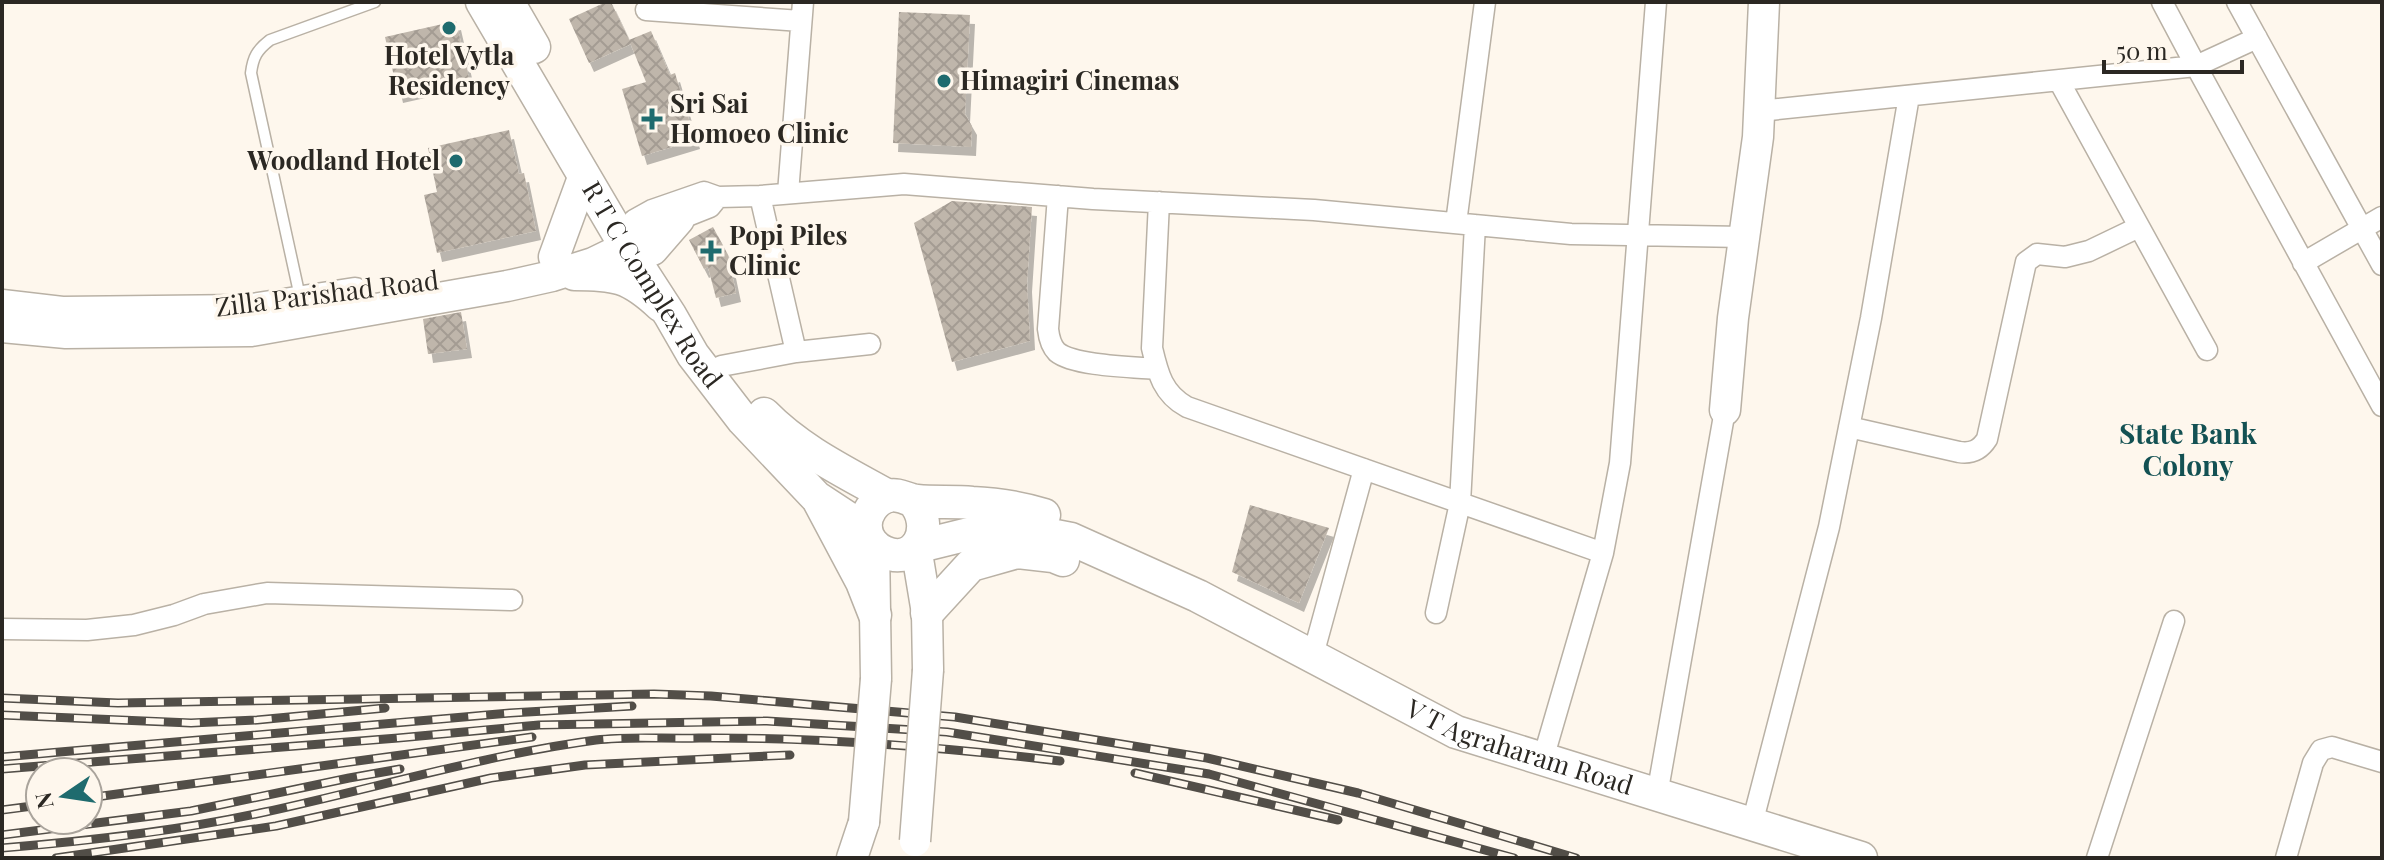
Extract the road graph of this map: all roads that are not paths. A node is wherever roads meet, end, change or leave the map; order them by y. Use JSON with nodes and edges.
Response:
{"nodes":[{"id":1,"x":375,"y":2,"type":"edge"},
{"id":2,"x":482,"y":2,"type":"edge"},
{"id":3,"x":508,"y":2,"type":"edge"},
{"id":4,"x":1485,"y":2,"type":"edge"},
{"id":5,"x":1656,"y":2,"type":"edge"},
{"id":6,"x":1764,"y":2,"type":"edge"},
{"id":7,"x":2162,"y":2,"type":"edge"},
{"id":8,"x":2237,"y":2,"type":"edge"},
{"id":9,"x":646,"y":10,"type":"dead end"},
{"id":10,"x":802,"y":12,"type":"edge"},
{"id":11,"x":2257,"y":38,"type":"junction"},
{"id":12,"x":2196,"y":66,"type":"junction"},
{"id":13,"x":2059,"y":81,"type":"junction"},
{"id":14,"x":1909,"y":96,"type":"junction"},
{"id":15,"x":1759,"y":111,"type":"junction"},
{"id":16,"x":584,"y":175,"type":"junction"},
{"id":17,"x":788,"y":193,"type":"junction"},
{"id":18,"x":760,"y":196,"type":"junction"},
{"id":19,"x":1058,"y":196,"type":"junction"},
{"id":20,"x":718,"y":197,"type":"junction"},
{"id":21,"x":1159,"y":202,"type":"junction"},
{"id":22,"x":2382,"y":217,"type":"edge"},
{"id":23,"x":678,"y":219,"type":"joint"},
{"id":24,"x":1466,"y":224,"type":"junction"},
{"id":25,"x":2139,"y":227,"type":"junction"},
{"id":26,"x":2363,"y":228,"type":"junction"},
{"id":27,"x":1637,"y":235,"type":"junction"},
{"id":28,"x":1744,"y":237,"type":"junction"},
{"id":29,"x":629,"y":238,"type":"junction"},
{"id":30,"x":2303,"y":263,"type":"junction"},
{"id":31,"x":2382,"y":265,"type":"edge"},
{"id":32,"x":553,"y":266,"type":"junction"},
{"id":33,"x":2,"y":305,"type":"edge"},
{"id":34,"x":303,"y":312,"type":"junction"},
{"id":35,"x":670,"y":315,"type":"junction"},
{"id":36,"x":2,"y":327,"type":"edge"},
{"id":37,"x":870,"y":344,"type":"dead end"},
{"id":38,"x":2207,"y":350,"type":"dead end"},
{"id":39,"x":796,"y":352,"type":"junction"},
{"id":40,"x":721,"y":366,"type":"junction"},
{"id":41,"x":1157,"y":369,"type":"junction"},
{"id":42,"x":2375,"y":376,"type":"edge"},
{"id":43,"x":2382,"y":406,"type":"edge"},
{"id":44,"x":1725,"y":410,"type":"joint"},
{"id":45,"x":1849,"y":427,"type":"junction"},
{"id":46,"x":1364,"y":469,"type":"junction"},
{"id":47,"x":816,"y":497,"type":"junction"},
{"id":48,"x":900,"y":499,"type":"junction"},
{"id":49,"x":1460,"y":503,"type":"junction"},
{"id":50,"x":889,"y":544,"type":"junction"},
{"id":51,"x":1603,"y":553,"type":"junction"},
{"id":52,"x":1198,"y":596,"type":"junction"},
{"id":53,"x":512,"y":600,"type":"dead end"},
{"id":54,"x":927,"y":613,"type":"junction"},
{"id":55,"x":1436,"y":613,"type":"dead end"},
{"id":56,"x":875,"y":615,"type":"junction"},
{"id":57,"x":2174,"y":621,"type":"dead end"},
{"id":58,"x":2,"y":629,"type":"edge"},
{"id":59,"x":1313,"y":655,"type":"junction"},
{"id":60,"x":1543,"y":759,"type":"junction"},
{"id":61,"x":2382,"y":762,"type":"edge"},
{"id":62,"x":1657,"y":795,"type":"junction"},
{"id":63,"x":1752,"y":824,"type":"junction"},
{"id":64,"x":914,"y":850,"type":"edge"},
{"id":65,"x":852,"y":858,"type":"edge"},
{"id":66,"x":1861,"y":858,"type":"edge"},
{"id":67,"x":2097,"y":858,"type":"edge"},
{"id":68,"x":2286,"y":858,"type":"edge"}],
"edges":[{"from":1,"to":34,"type":"lane"},
{"from":2,"to":16,"type":"main road","name":"R T C Complex Road"},
{"from":3,"to":29,"type":"main road","name":"R T C Complex Road"},
{"from":4,"to":24,"type":"street"},
{"from":5,"to":27,"type":"street"},
{"from":6,"to":15,"type":"main road"},
{"from":7,"to":12,"type":"street"},
{"from":8,"to":11,"type":"street"},
{"from":9,"to":10,"type":"street"},
{"from":10,"to":17,"type":"street"},
{"from":11,"to":12,"type":"street"},
{"from":11,"to":26,"type":"street"},
{"from":12,"to":13,"type":"street"},
{"from":12,"to":30,"type":"street"},
{"from":13,"to":14,"type":"street"},
{"from":13,"to":25,"type":"street"},
{"from":14,"to":15,"type":"street"},
{"from":14,"to":45,"type":"street"},
{"from":15,"to":28,"type":"main road"},
{"from":16,"to":29,"type":"main road","name":"R T C Complex Road"},
{"from":16,"to":32,"type":"main road"},
{"from":17,"to":18,"type":"street"},
{"from":17,"to":19,"type":"street"},
{"from":18,"to":20,"type":"street"},
{"from":18,"to":39,"type":"street"},
{"from":19,"to":21,"type":"street"},
{"from":19,"to":41,"type":"street"},
{"from":20,"to":23,"type":"street"},
{"from":20,"to":29,"type":"street"},
{"from":21,"to":24,"type":"street"},
{"from":21,"to":41,"type":"street"},
{"from":22,"to":26,"type":"street"},
{"from":23,"to":29,"type":"main road"},
{"from":24,"to":27,"type":"street"},
{"from":24,"to":49,"type":"street"},
{"from":25,"to":38,"type":"street"},
{"from":25,"to":45,"type":"street"},
{"from":26,"to":30,"type":"street"},
{"from":26,"to":31,"type":"street"},
{"from":27,"to":28,"type":"street"},
{"from":27,"to":51,"type":"street"},
{"from":28,"to":44,"type":"main road"},
{"from":29,"to":32,"type":"main road"},
{"from":29,"to":35,"type":"main road","name":"R T C Complex Road"},
{"from":29,"to":40,"type":"main road"},
{"from":30,"to":42,"type":"street"},
{"from":32,"to":34,"type":"main road","name":"Zilla Parishad Road"},
{"from":32,"to":35,"type":"main road"},
{"from":33,"to":34,"type":"main road","name":"Zilla Parishad Road"},
{"from":34,"to":36,"type":"main road","name":"Zilla Parishad Road"},
{"from":35,"to":47,"type":"main road","name":"R T C Complex Road"},
{"from":37,"to":39,"type":"street"},
{"from":39,"to":40,"type":"street"},
{"from":40,"to":48,"type":"main road"},
{"from":41,"to":46,"type":"street"},
{"from":42,"to":43,"type":"street"},
{"from":44,"to":62,"type":"street"},
{"from":45,"to":63,"type":"street"},
{"from":46,"to":49,"type":"street"},
{"from":46,"to":59,"type":"street"},
{"from":47,"to":50,"type":"main road","name":"R T C Complex Road"},
{"from":47,"to":56,"type":"main road"},
{"from":48,"to":50,"type":"main road"},
{"from":48,"to":50,"type":"main road"},
{"from":48,"to":52,"type":"main road"},
{"from":49,"to":51,"type":"street"},
{"from":49,"to":55,"type":"street"},
{"from":50,"to":52,"type":"main road"},
{"from":50,"to":54,"type":"main road"},
{"from":50,"to":56,"type":"main road"},
{"from":51,"to":60,"type":"street"},
{"from":52,"to":54,"type":"main road"},
{"from":52,"to":59,"type":"main road","name":"V T Agraharam Road"},
{"from":53,"to":58,"type":"street"},
{"from":54,"to":64,"type":"main road","bridge":true},
{"from":56,"to":65,"type":"main road","bridge":true},
{"from":57,"to":67,"type":"street"},
{"from":59,"to":60,"type":"main road","name":"V T Agraharam Road"},
{"from":60,"to":62,"type":"main road","name":"V T Agraharam Road"},
{"from":61,"to":68,"type":"street"},
{"from":62,"to":63,"type":"main road","name":"V T Agraharam Road"},
{"from":63,"to":66,"type":"main road","name":"V T Agraharam Road"}]}
